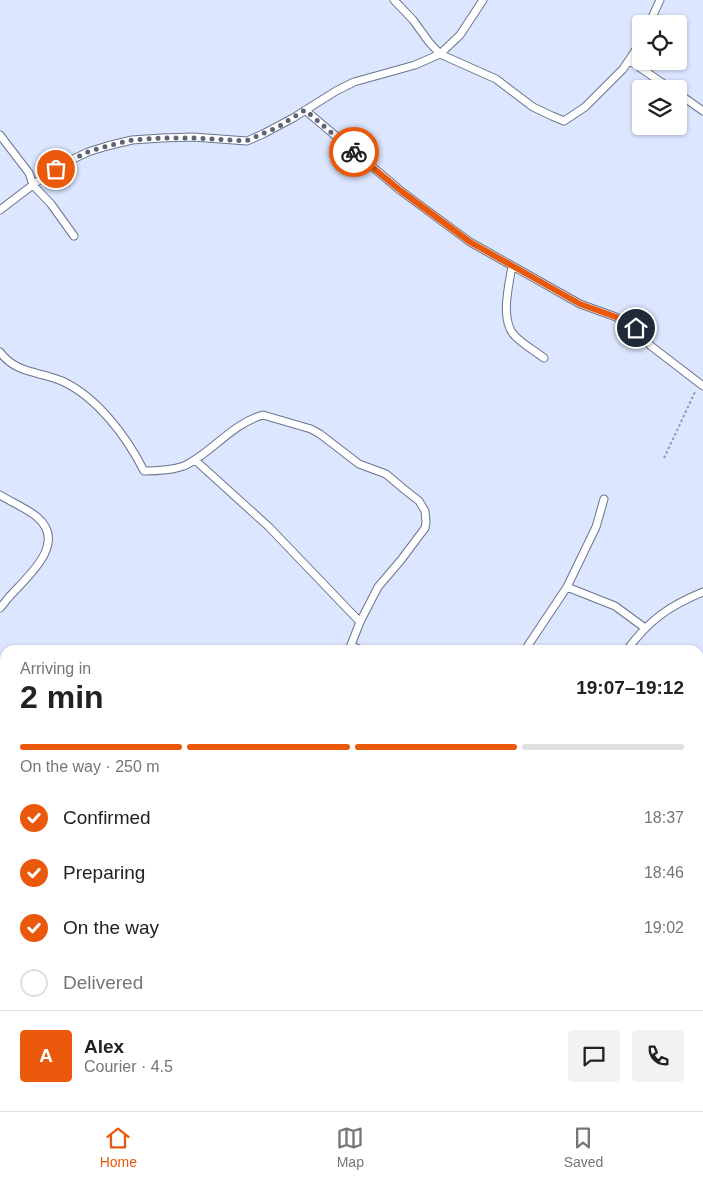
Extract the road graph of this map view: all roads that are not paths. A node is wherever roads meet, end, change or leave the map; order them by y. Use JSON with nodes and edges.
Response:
{"nodes":[{"id":1,"x":394,"y":0,"type":"edge"},
{"id":2,"x":483,"y":0,"type":"edge"},
{"id":3,"x":660,"y":0,"type":"edge"},
{"id":4,"x":653,"y":15,"type":"edge"},
{"id":5,"x":440,"y":54,"type":"junction"},
{"id":6,"x":632,"y":56,"type":"edge"},
{"id":7,"x":629,"y":60,"type":"junction"},
{"id":8,"x":658,"y":80,"type":"edge"},
{"id":9,"x":687,"y":100,"type":"edge"},
{"id":10,"x":305,"y":110,"type":"junction"},
{"id":11,"x":703,"y":111,"type":"edge"},
{"id":12,"x":0,"y":135,"type":"edge"},
{"id":13,"x":33,"y":185,"type":"junction"},
{"id":14,"x":0,"y":210,"type":"edge"},
{"id":15,"x":74,"y":236,"type":"dead end"},
{"id":16,"x":512,"y":266,"type":"junction"},
{"id":17,"x":0,"y":352,"type":"edge"},
{"id":18,"x":544,"y":358,"type":"dead end"},
{"id":19,"x":701,"y":385,"type":"edge"},
{"id":20,"x":195,"y":460,"type":"junction"},
{"id":21,"x":0,"y":496,"type":"edge"},
{"id":22,"x":604,"y":499,"type":"dead end"},
{"id":23,"x":567,"y":587,"type":"junction"},
{"id":24,"x":703,"y":592,"type":"edge"},
{"id":25,"x":0,"y":608,"type":"edge"},
{"id":26,"x":360,"y":622,"type":"junction"},
{"id":27,"x":644,"y":628,"type":"junction"},
{"id":28,"x":351,"y":645,"type":"edge"},
{"id":29,"x":528,"y":645,"type":"edge"},
{"id":30,"x":631,"y":645,"type":"edge"}],
"edges":[{"from":1,"to":5,"type":"street"},
{"from":2,"to":5,"type":"street"},
{"from":3,"to":4,"type":"street"},
{"from":5,"to":7,"type":"street"},
{"from":5,"to":10,"type":"street"},
{"from":6,"to":7,"type":"street"},
{"from":7,"to":8,"type":"street"},
{"from":9,"to":11,"type":"street"},
{"from":10,"to":13,"type":"street"},
{"from":10,"to":16,"type":"street"},
{"from":12,"to":13,"type":"street"},
{"from":13,"to":14,"type":"street"},
{"from":13,"to":15,"type":"street"},
{"from":16,"to":18,"type":"street"},
{"from":16,"to":19,"type":"street"},
{"from":17,"to":20,"type":"street"},
{"from":20,"to":26,"type":"street"},
{"from":20,"to":26,"type":"street"},
{"from":21,"to":25,"type":"street"},
{"from":22,"to":23,"type":"street"},
{"from":23,"to":27,"type":"street"},
{"from":23,"to":29,"type":"street"},
{"from":24,"to":27,"type":"street"},
{"from":26,"to":28,"type":"street"},
{"from":27,"to":30,"type":"street"}]}
